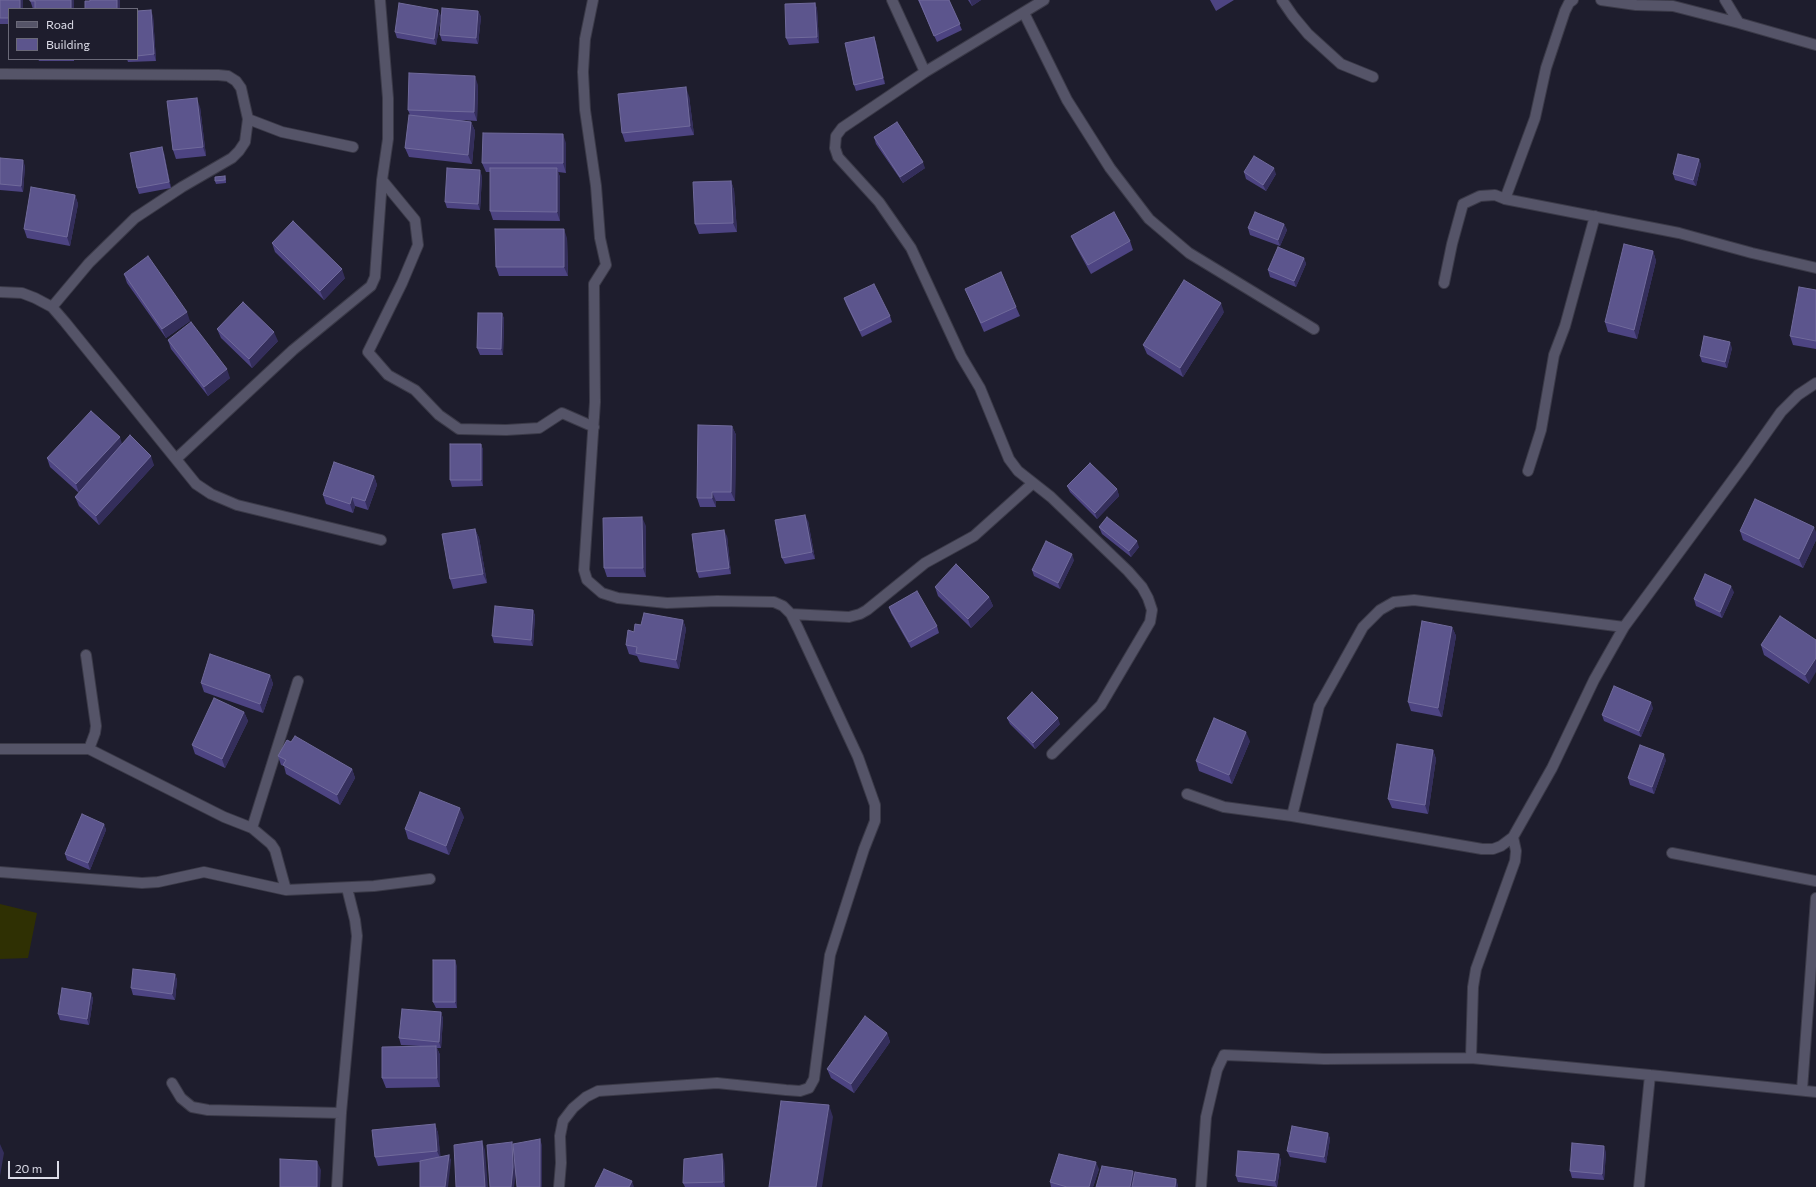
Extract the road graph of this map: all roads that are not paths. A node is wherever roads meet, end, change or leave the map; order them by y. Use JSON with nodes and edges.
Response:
{"nodes":[{"id":1,"x":380,"y":0,"type":"edge"},
{"id":2,"x":593,"y":0,"type":"edge"},
{"id":3,"x":892,"y":0,"type":"edge"},
{"id":4,"x":1044,"y":0,"type":"edge"},
{"id":5,"x":1282,"y":0,"type":"edge"},
{"id":6,"x":1573,"y":0,"type":"edge"},
{"id":7,"x":1601,"y":0,"type":"edge"},
{"id":8,"x":1725,"y":0,"type":"edge"},
{"id":9,"x":1024,"y":13,"type":"junction"},
{"id":10,"x":1739,"y":23,"type":"junction"},
{"id":11,"x":1816,"y":45,"type":"edge"},
{"id":12,"x":925,"y":72,"type":"junction"},
{"id":13,"x":0,"y":74,"type":"edge"},
{"id":14,"x":1373,"y":77,"type":"dead end"},
{"id":15,"x":248,"y":119,"type":"junction"},
{"id":16,"x":353,"y":147,"type":"dead end"},
{"id":17,"x":382,"y":180,"type":"junction"},
{"id":18,"x":1505,"y":199,"type":"junction"},
{"id":19,"x":1595,"y":216,"type":"junction"},
{"id":20,"x":1816,"y":268,"type":"edge"},
{"id":21,"x":1444,"y":283,"type":"dead end"},
{"id":22,"x":0,"y":292,"type":"edge"},
{"id":23,"x":52,"y":307,"type":"junction"},
{"id":24,"x":1314,"y":329,"type":"dead end"},
{"id":25,"x":1816,"y":382,"type":"edge"},
{"id":26,"x":594,"y":427,"type":"junction"},
{"id":27,"x":176,"y":459,"type":"junction"},
{"id":28,"x":1528,"y":471,"type":"dead end"},
{"id":29,"x":1033,"y":483,"type":"junction"},
{"id":30,"x":382,"y":540,"type":"dead end"},
{"id":31,"x":791,"y":614,"type":"junction"},
{"id":32,"x":1624,"y":627,"type":"junction"},
{"id":33,"x":86,"y":655,"type":"dead end"},
{"id":34,"x":298,"y":681,"type":"dead end"},
{"id":35,"x":0,"y":748,"type":"edge"},
{"id":36,"x":89,"y":748,"type":"junction"},
{"id":37,"x":1052,"y":754,"type":"dead end"},
{"id":38,"x":1187,"y":794,"type":"dead end"},
{"id":39,"x":1292,"y":816,"type":"junction"},
{"id":40,"x":252,"y":828,"type":"junction"},
{"id":41,"x":1513,"y":837,"type":"junction"},
{"id":42,"x":1672,"y":853,"type":"dead end"},
{"id":43,"x":0,"y":872,"type":"edge"},
{"id":44,"x":430,"y":879,"type":"dead end"},
{"id":45,"x":1816,"y":881,"type":"edge"},
{"id":46,"x":347,"y":888,"type":"junction"},
{"id":47,"x":286,"y":890,"type":"junction"},
{"id":48,"x":1816,"y":898,"type":"edge"},
{"id":49,"x":1471,"y":1058,"type":"junction"},
{"id":50,"x":1650,"y":1075,"type":"junction"},
{"id":51,"x":172,"y":1083,"type":"dead end"},
{"id":52,"x":1802,"y":1090,"type":"junction"},
{"id":53,"x":1816,"y":1092,"type":"edge"},
{"id":54,"x":341,"y":1114,"type":"junction"},
{"id":55,"x":337,"y":1187,"type":"edge"},
{"id":56,"x":559,"y":1187,"type":"edge"},
{"id":57,"x":1201,"y":1187,"type":"edge"},
{"id":58,"x":1639,"y":1187,"type":"edge"}],
"edges":[{"from":1,"to":17,"type":"street"},
{"from":2,"to":26,"type":"street"},
{"from":3,"to":12,"type":"street"},
{"from":4,"to":9,"type":"street"},
{"from":5,"to":14,"type":"street"},
{"from":6,"to":18,"type":"street"},
{"from":7,"to":10,"type":"street"},
{"from":8,"to":10,"type":"street"},
{"from":9,"to":12,"type":"street"},
{"from":9,"to":24,"type":"street"},
{"from":10,"to":11,"type":"street"},
{"from":12,"to":29,"type":"street"},
{"from":13,"to":15,"type":"street"},
{"from":15,"to":16,"type":"street"},
{"from":15,"to":23,"type":"street"},
{"from":17,"to":26,"type":"street"},
{"from":17,"to":27,"type":"street"},
{"from":18,"to":19,"type":"street"},
{"from":18,"to":21,"type":"street"},
{"from":19,"to":20,"type":"street"},
{"from":19,"to":28,"type":"street"},
{"from":22,"to":23,"type":"street"},
{"from":23,"to":27,"type":"street"},
{"from":25,"to":32,"type":"street"},
{"from":26,"to":31,"type":"street"},
{"from":27,"to":30,"type":"street"},
{"from":29,"to":31,"type":"street"},
{"from":29,"to":37,"type":"street"},
{"from":31,"to":56,"type":"street"},
{"from":32,"to":39,"type":"street"},
{"from":32,"to":41,"type":"street"},
{"from":33,"to":36,"type":"street"},
{"from":34,"to":40,"type":"street"},
{"from":35,"to":36,"type":"street"},
{"from":36,"to":40,"type":"street"},
{"from":38,"to":39,"type":"street"},
{"from":39,"to":41,"type":"street"},
{"from":40,"to":47,"type":"street"},
{"from":41,"to":49,"type":"street"},
{"from":42,"to":45,"type":"street"},
{"from":43,"to":47,"type":"street"},
{"from":44,"to":46,"type":"street"},
{"from":46,"to":47,"type":"street"},
{"from":46,"to":54,"type":"street"},
{"from":48,"to":52,"type":"street"},
{"from":49,"to":50,"type":"street"},
{"from":49,"to":57,"type":"street"},
{"from":50,"to":52,"type":"street"},
{"from":50,"to":58,"type":"street"},
{"from":51,"to":54,"type":"street"},
{"from":52,"to":53,"type":"street"},
{"from":54,"to":55,"type":"street"}]}
